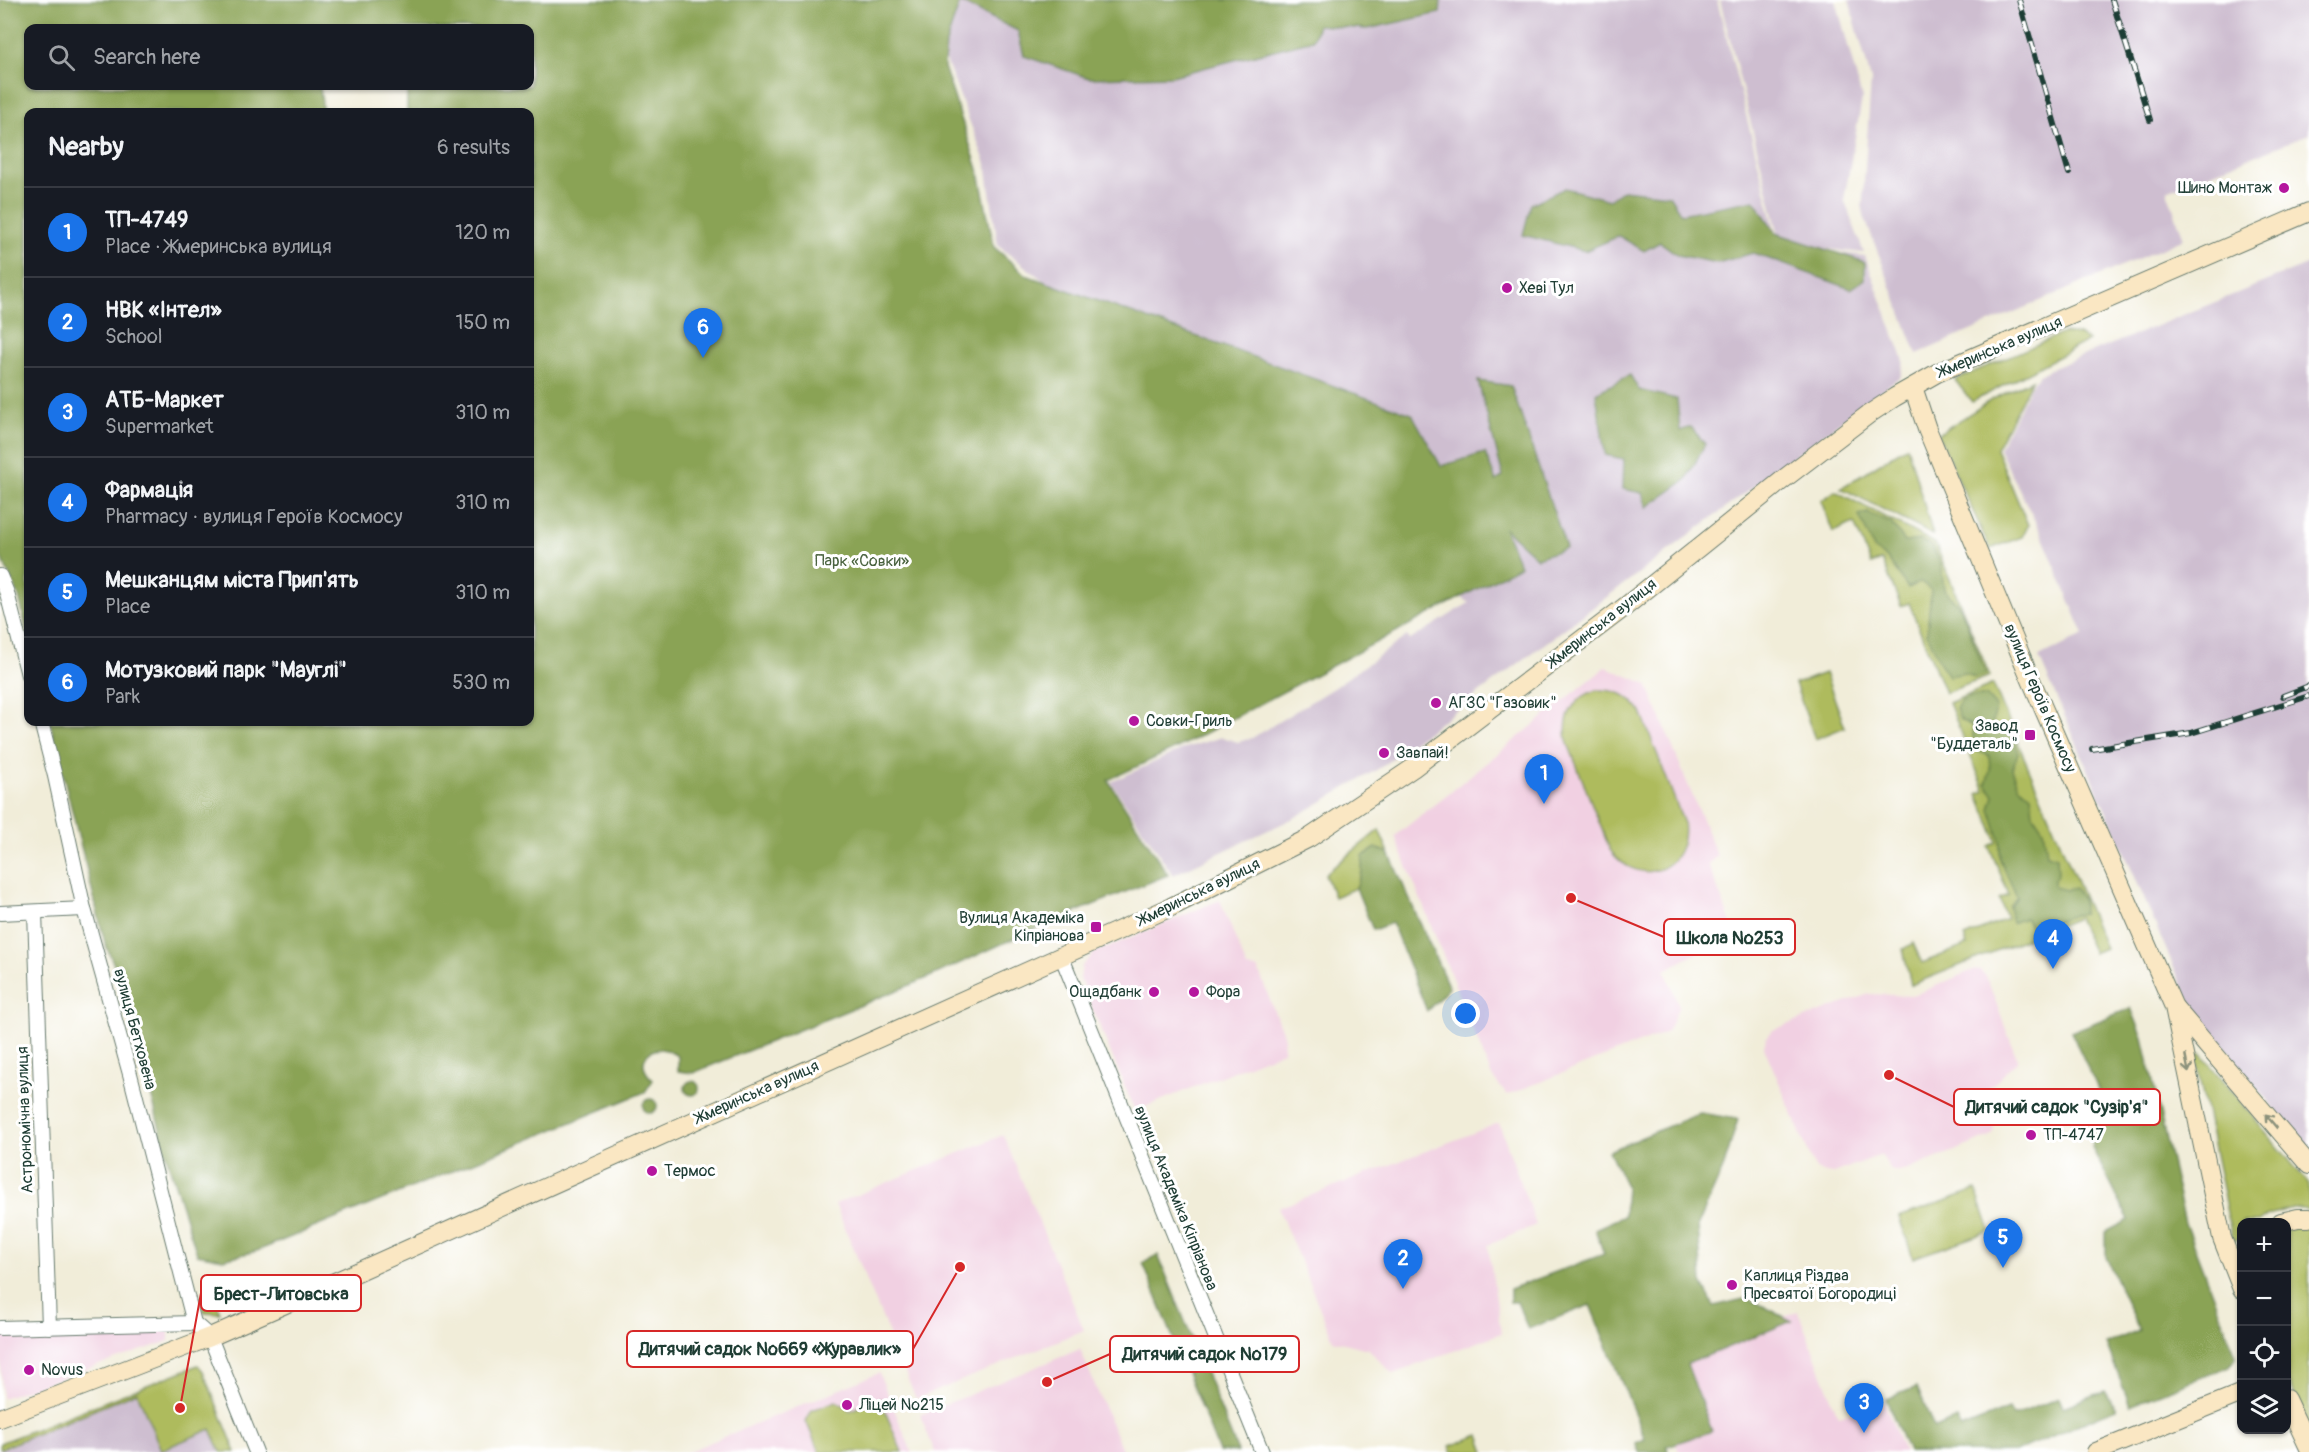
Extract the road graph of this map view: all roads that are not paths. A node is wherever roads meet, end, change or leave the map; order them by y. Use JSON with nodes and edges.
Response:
{"nodes":[{"id":1,"x":2309,"y":212,"type":"edge"},
{"id":2,"x":1913,"y":387,"type":"junction"},
{"id":3,"x":0,"y":576,"type":"edge"},
{"id":4,"x":24,"y":661,"type":"edge"},
{"id":5,"x":42,"y":726,"type":"edge"},
{"id":6,"x":84,"y":909,"type":"junction"},
{"id":7,"x":35,"y":912,"type":"junction"},
{"id":8,"x":0,"y":913,"type":"edge"},
{"id":9,"x":1061,"y":955,"type":"junction"},
{"id":10,"x":2174,"y":1007,"type":"junction"},
{"id":11,"x":2309,"y":1165,"type":"edge"},
{"id":12,"x":2309,"y":1218,"type":"edge"},
{"id":13,"x":2291,"y":1220,"type":"edge"},
{"id":14,"x":2237,"y":1278,"type":"edge"},
{"id":15,"x":195,"y":1323,"type":"junction"},
{"id":16,"x":49,"y":1327,"type":"junction"},
{"id":17,"x":0,"y":1328,"type":"edge"},
{"id":18,"x":210,"y":1337,"type":"junction"},
{"id":19,"x":2237,"y":1395,"type":"edge"},
{"id":20,"x":2291,"y":1410,"type":"edge"},
{"id":21,"x":0,"y":1418,"type":"edge"},
{"id":22,"x":2309,"y":1448,"type":"edge"},
{"id":23,"x":256,"y":1452,"type":"edge"},
{"id":24,"x":1262,"y":1452,"type":"edge"},
{"id":25,"x":2096,"y":1452,"type":"edge"}],
"edges":[{"from":1,"to":2,"type":"main road","name":"Жмеринська вулиця"},
{"from":2,"to":9,"type":"main road","name":"Жмеринська вулиця"},
{"from":2,"to":10,"type":"main road","name":"вулиця Героїв Космосу"},
{"from":3,"to":4,"type":"street"},
{"from":5,"to":6,"type":"street","name":"вулиця Бетховена"},
{"from":6,"to":7,"type":"street"},
{"from":6,"to":15,"type":"street","name":"вулиця Бетховена"},
{"from":7,"to":8,"type":"street"},
{"from":7,"to":16,"type":"street","name":"Астрономічна вулиця"},
{"from":9,"to":18,"type":"main road","name":"Жмеринська вулиця"},
{"from":9,"to":24,"type":"street","name":"вулиця Академіка Кіпріанова"},
{"from":11,"to":10,"type":"main road","name":"вулиця Героїв Космосу","one_way":true},
{"from":10,"to":14,"type":"main road","name":"вулиця Героїв Космосу","one_way":true},
{"from":12,"to":13,"type":"main road"},
{"from":15,"to":16,"type":"street"},
{"from":15,"to":18,"type":"street"},
{"from":16,"to":17,"type":"street"},
{"from":18,"to":21,"type":"main road","name":"Жмеринська вулиця"},
{"from":18,"to":23,"type":"street"},
{"from":19,"to":25,"type":"main road"},
{"from":20,"to":22,"type":"main road"}]}
